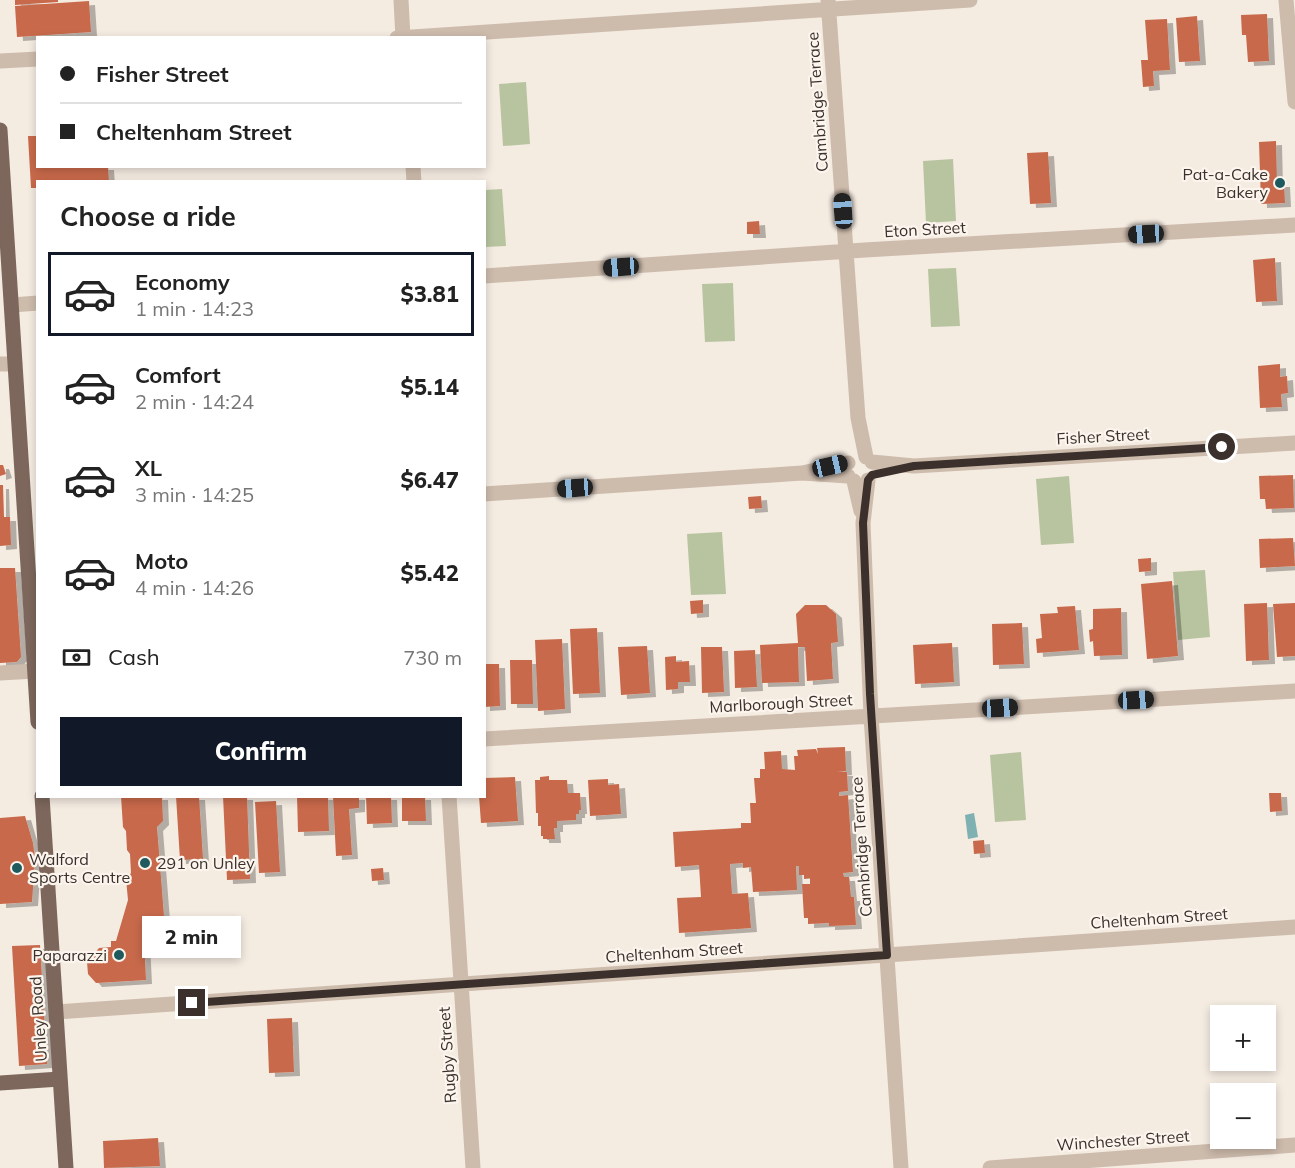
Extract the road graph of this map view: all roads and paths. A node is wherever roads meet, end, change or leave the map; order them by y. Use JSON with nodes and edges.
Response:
{"nodes":[{"id":1,"x":401,"y":0,"type":"edge"},
{"id":2,"x":970,"y":0,"type":"edge"},
{"id":3,"x":1286,"y":0,"type":"edge"},
{"id":4,"x":828,"y":5,"type":"edge"},
{"id":5,"x":403,"y":36,"type":"edge"},
{"id":6,"x":416,"y":36,"type":"edge"},
{"id":7,"x":36,"y":59,"type":"edge"},
{"id":8,"x":0,"y":61,"type":"edge"},
{"id":9,"x":1295,"y":102,"type":"edge"},
{"id":10,"x":0,"y":129,"type":"edge"},
{"id":11,"x":1,"y":157,"type":"edge"},
{"id":12,"x":1295,"y":225,"type":"edge"},
{"id":13,"x":847,"y":252,"type":"junction"},
{"id":14,"x":486,"y":276,"type":"edge"},
{"id":15,"x":36,"y":303,"type":"edge"},
{"id":16,"x":12,"y":304,"type":"junction"},
{"id":17,"x":7,"y":364,"type":"edge"},
{"id":18,"x":1295,"y":442,"type":"edge"},
{"id":19,"x":860,"y":469,"type":"junction"},
{"id":20,"x":486,"y":494,"type":"edge"},
{"id":21,"x":31,"y":525,"type":"edge"},
{"id":22,"x":35,"y":671,"type":"junction"},
{"id":23,"x":0,"y":673,"type":"edge"},
{"id":24,"x":36,"y":688,"type":"edge"},
{"id":25,"x":1295,"y":691,"type":"edge"},
{"id":26,"x":871,"y":716,"type":"junction"},
{"id":27,"x":486,"y":739,"type":"edge"},
{"id":28,"x":42,"y":798,"type":"edge"},
{"id":29,"x":449,"y":798,"type":"edge"},
{"id":30,"x":1295,"y":927,"type":"edge"},
{"id":31,"x":887,"y":955,"type":"junction"},
{"id":32,"x":461,"y":984,"type":"junction"},
{"id":33,"x":56,"y":1012,"type":"junction"},
{"id":34,"x":60,"y":1079,"type":"junction"},
{"id":35,"x":0,"y":1083,"type":"edge"},
{"id":36,"x":1295,"y":1146,"type":"edge"},
{"id":37,"x":66,"y":1168,"type":"edge"},
{"id":38,"x":473,"y":1168,"type":"edge"},
{"id":39,"x":901,"y":1168,"type":"edge"},
{"id":40,"x":990,"y":1168,"type":"edge"}],
"edges":[{"from":1,"to":5,"type":"street"},
{"from":2,"to":4,"type":"street"},
{"from":3,"to":9,"type":"street"},
{"from":4,"to":6,"type":"street"},
{"from":4,"to":13,"type":"street","name":"Cambridge Terrace"},
{"from":7,"to":8,"type":"street"},
{"from":10,"to":11,"type":"main road"},
{"from":11,"to":16,"type":"main road"},
{"from":12,"to":13,"type":"street","name":"Eton Street"},
{"from":13,"to":14,"type":"street","name":"Eton Street"},
{"from":13,"to":19,"type":"street","name":"Cambridge Terrace"},
{"from":15,"to":16,"type":"street"},
{"from":16,"to":17,"type":"main road"},
{"from":17,"to":21,"type":"main road"},
{"from":18,"to":19,"type":"street","name":"Fisher Street"},
{"from":19,"to":20,"type":"street","name":"Fisher Street"},
{"from":19,"to":26,"type":"street","name":"Cambridge Terrace"},
{"from":21,"to":22,"type":"main road"},
{"from":22,"to":23,"type":"street"},
{"from":22,"to":24,"type":"main road"},
{"from":25,"to":26,"type":"street","name":"Marlborough Street"},
{"from":26,"to":27,"type":"street","name":"Marlborough Street"},
{"from":26,"to":31,"type":"street","name":"Cambridge Terrace"},
{"from":28,"to":33,"type":"main road","name":"Unley Road"},
{"from":29,"to":32,"type":"street","name":"Rugby Street"},
{"from":30,"to":31,"type":"street","name":"Cheltenham Street"},
{"from":31,"to":32,"type":"street","name":"Cheltenham Street"},
{"from":31,"to":39,"type":"street","name":"Cambridge Terrace"},
{"from":32,"to":33,"type":"street","name":"Cheltenham Street"},
{"from":32,"to":38,"type":"street","name":"Rugby Street"},
{"from":33,"to":34,"type":"main road","name":"Unley Road"},
{"from":34,"to":35,"type":"main road"},
{"from":34,"to":37,"type":"main road","name":"Unley Road"},
{"from":36,"to":40,"type":"street","name":"Winchester Street"}]}
